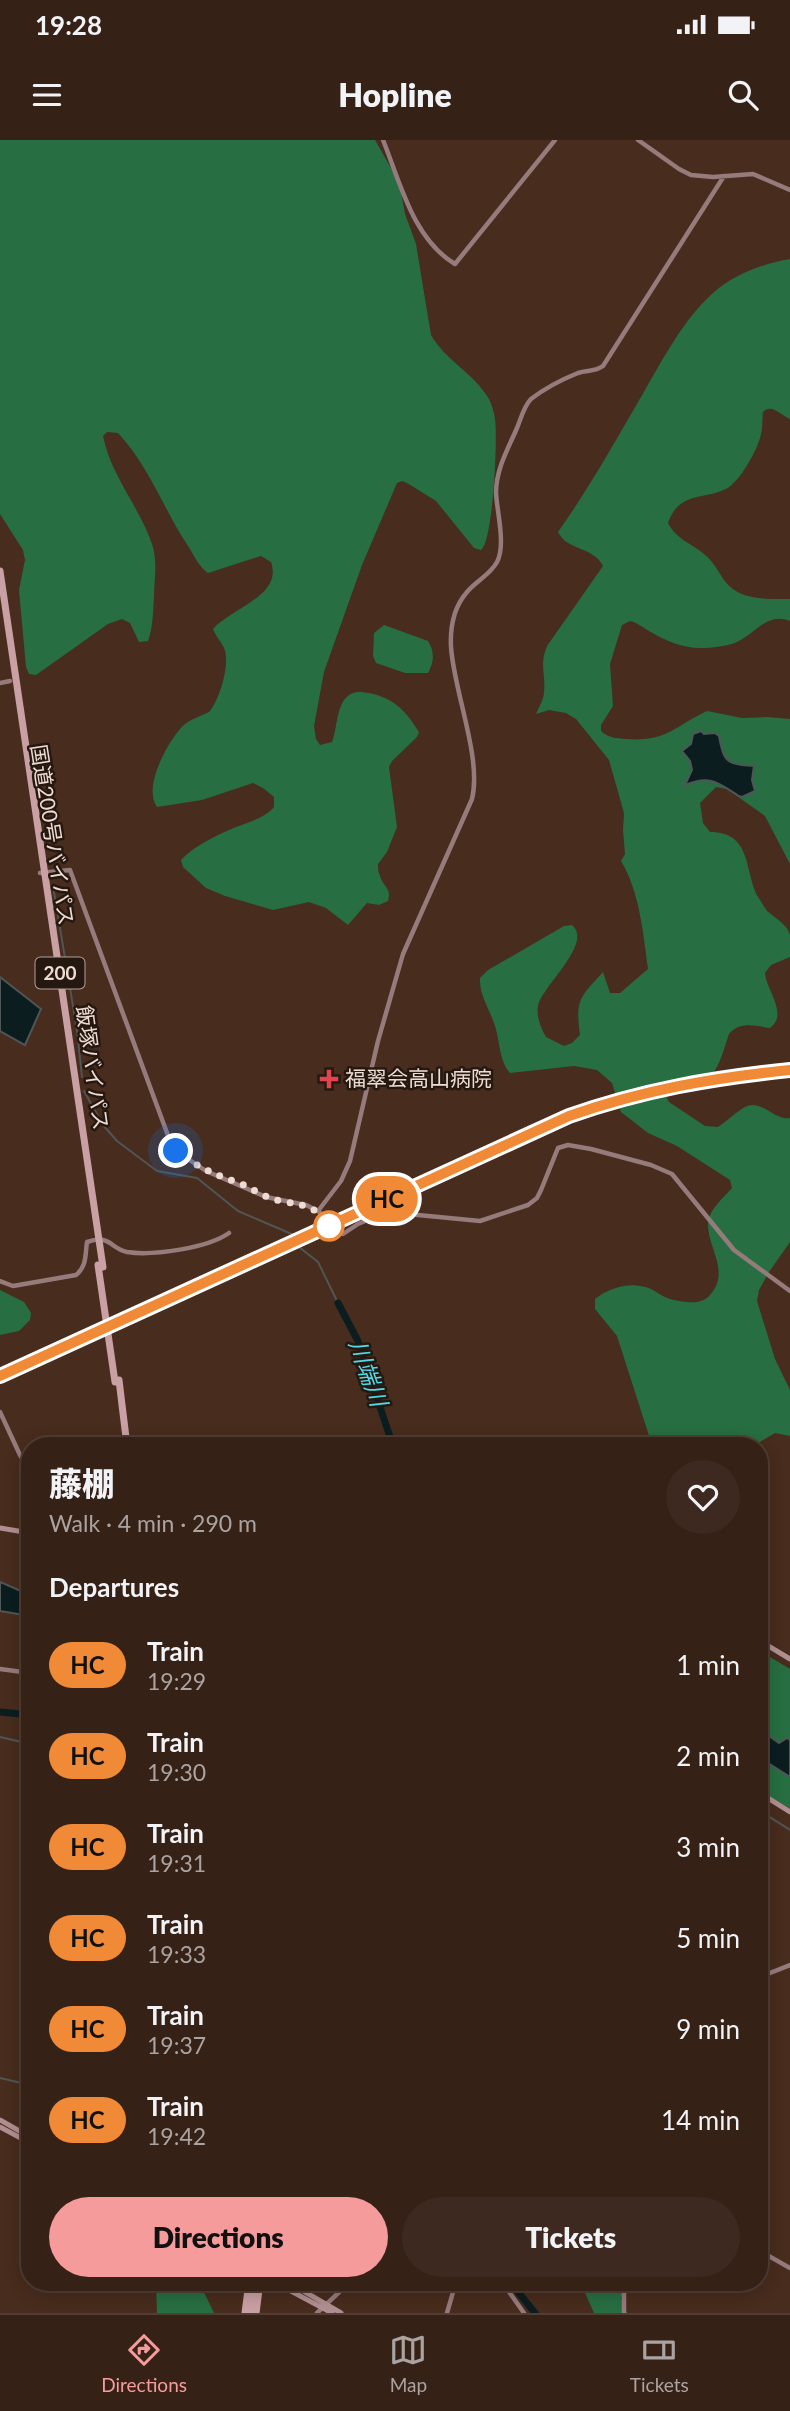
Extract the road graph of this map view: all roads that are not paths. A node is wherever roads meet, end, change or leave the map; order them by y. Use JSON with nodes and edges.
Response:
{"nodes":[{"id":1,"x":383,"y":140,"type":"edge"},
{"id":2,"x":555,"y":140,"type":"edge"},
{"id":3,"x":638,"y":140,"type":"edge"},
{"id":4,"x":724,"y":176,"type":"junction"},
{"id":5,"x":790,"y":190,"type":"edge"},
{"id":6,"x":0,"y":571,"type":"edge"},
{"id":7,"x":0,"y":604,"type":"edge"},
{"id":8,"x":10,"y":681,"type":"junction"},
{"id":9,"x":0,"y":683,"type":"edge"},
{"id":10,"x":42,"y":872,"type":"junction"},
{"id":11,"x":318,"y":1212,"type":"junction"},
{"id":12,"x":229,"y":1233,"type":"dead end"},
{"id":13,"x":96,"y":1240,"type":"junction"},
{"id":14,"x":0,"y":1282,"type":"edge"},
{"id":15,"x":790,"y":1291,"type":"edge"},
{"id":16,"x":0,"y":1412,"type":"edge"},
{"id":17,"x":124,"y":1437,"type":"edge"},
{"id":18,"x":21,"y":1457,"type":"edge"},
{"id":19,"x":0,"y":1528,"type":"edge"},
{"id":20,"x":21,"y":1532,"type":"edge"},
{"id":21,"x":768,"y":1646,"type":"edge"},
{"id":22,"x":790,"y":1658,"type":"edge"},
{"id":23,"x":0,"y":1669,"type":"edge"},
{"id":24,"x":21,"y":1672,"type":"edge"},
{"id":25,"x":768,"y":1798,"type":"edge"},
{"id":26,"x":790,"y":1812,"type":"edge"},
{"id":27,"x":790,"y":1965,"type":"edge"},
{"id":28,"x":768,"y":1974,"type":"edge"},
{"id":29,"x":0,"y":2120,"type":"edge"},
{"id":30,"x":0,"y":2127,"type":"edge"},
{"id":31,"x":21,"y":2132,"type":"edge"},
{"id":32,"x":21,"y":2138,"type":"edge"},
{"id":33,"x":768,"y":2256,"type":"edge"},
{"id":34,"x":790,"y":2268,"type":"edge"},
{"id":35,"x":249,"y":2291,"type":"edge"},
{"id":36,"x":252,"y":2291,"type":"edge"},
{"id":37,"x":253,"y":2291,"type":"edge"},
{"id":38,"x":292,"y":2291,"type":"edge"},
{"id":39,"x":301,"y":2291,"type":"edge"},
{"id":40,"x":339,"y":2291,"type":"edge"},
{"id":41,"x":453,"y":2291,"type":"edge"},
{"id":42,"x":508,"y":2291,"type":"edge"},
{"id":43,"x":624,"y":2291,"type":"edge"},
{"id":44,"x":323,"y":2306,"type":"junction"},
{"id":45,"x":243,"y":2313,"type":"edge"},
{"id":46,"x":251,"y":2313,"type":"edge"},
{"id":47,"x":256,"y":2313,"type":"edge"},
{"id":48,"x":317,"y":2313,"type":"edge"},
{"id":49,"x":332,"y":2313,"type":"edge"},
{"id":50,"x":341,"y":2313,"type":"edge"},
{"id":51,"x":447,"y":2313,"type":"edge"},
{"id":52,"x":524,"y":2313,"type":"edge"},
{"id":53,"x":624,"y":2313,"type":"edge"}],
"edges":[{"from":1,"to":2,"type":"street"},
{"from":3,"to":4,"type":"street"},
{"from":4,"to":5,"type":"street"},
{"from":4,"to":11,"type":"street"},
{"from":6,"to":10,"type":"highway","number":"200"},
{"from":7,"to":8,"type":"highway","name":"国道200号バイパス","number":"200"},
{"from":8,"to":9,"type":"street"},
{"from":8,"to":10,"type":"highway","name":"国道200号バイパス","number":"200"},
{"from":10,"to":11,"type":"street"},
{"from":10,"to":13,"type":"highway","name":"国道200号バイパス","number":"200"},
{"from":11,"to":15,"type":"street"},
{"from":12,"to":13,"type":"street"},
{"from":13,"to":14,"type":"street"},
{"from":13,"to":17,"type":"highway","name":"国道200号バイパス","number":"200","bridge":true},
{"from":16,"to":18,"type":"street"},
{"from":19,"to":20,"type":"main road"},
{"from":21,"to":22,"type":"main road"},
{"from":23,"to":24,"type":"street"},
{"from":25,"to":26,"type":"main road"},
{"from":27,"to":28,"type":"street"},
{"from":29,"to":31,"type":"main road"},
{"from":30,"to":32,"type":"main road"},
{"from":33,"to":34,"type":"street"},
{"from":35,"to":45,"type":"highway"},
{"from":36,"to":46,"type":"highway"},
{"from":37,"to":47,"type":"highway"},
{"from":38,"to":44,"type":"main road"},
{"from":39,"to":44,"type":"main road"},
{"from":40,"to":44,"type":"street"},
{"from":41,"to":51,"type":"street"},
{"from":42,"to":52,"type":"street"},
{"from":43,"to":53,"type":"street"},
{"from":44,"to":48,"type":"street"},
{"from":44,"to":49,"type":"main road"},
{"from":44,"to":50,"type":"main road"}]}
